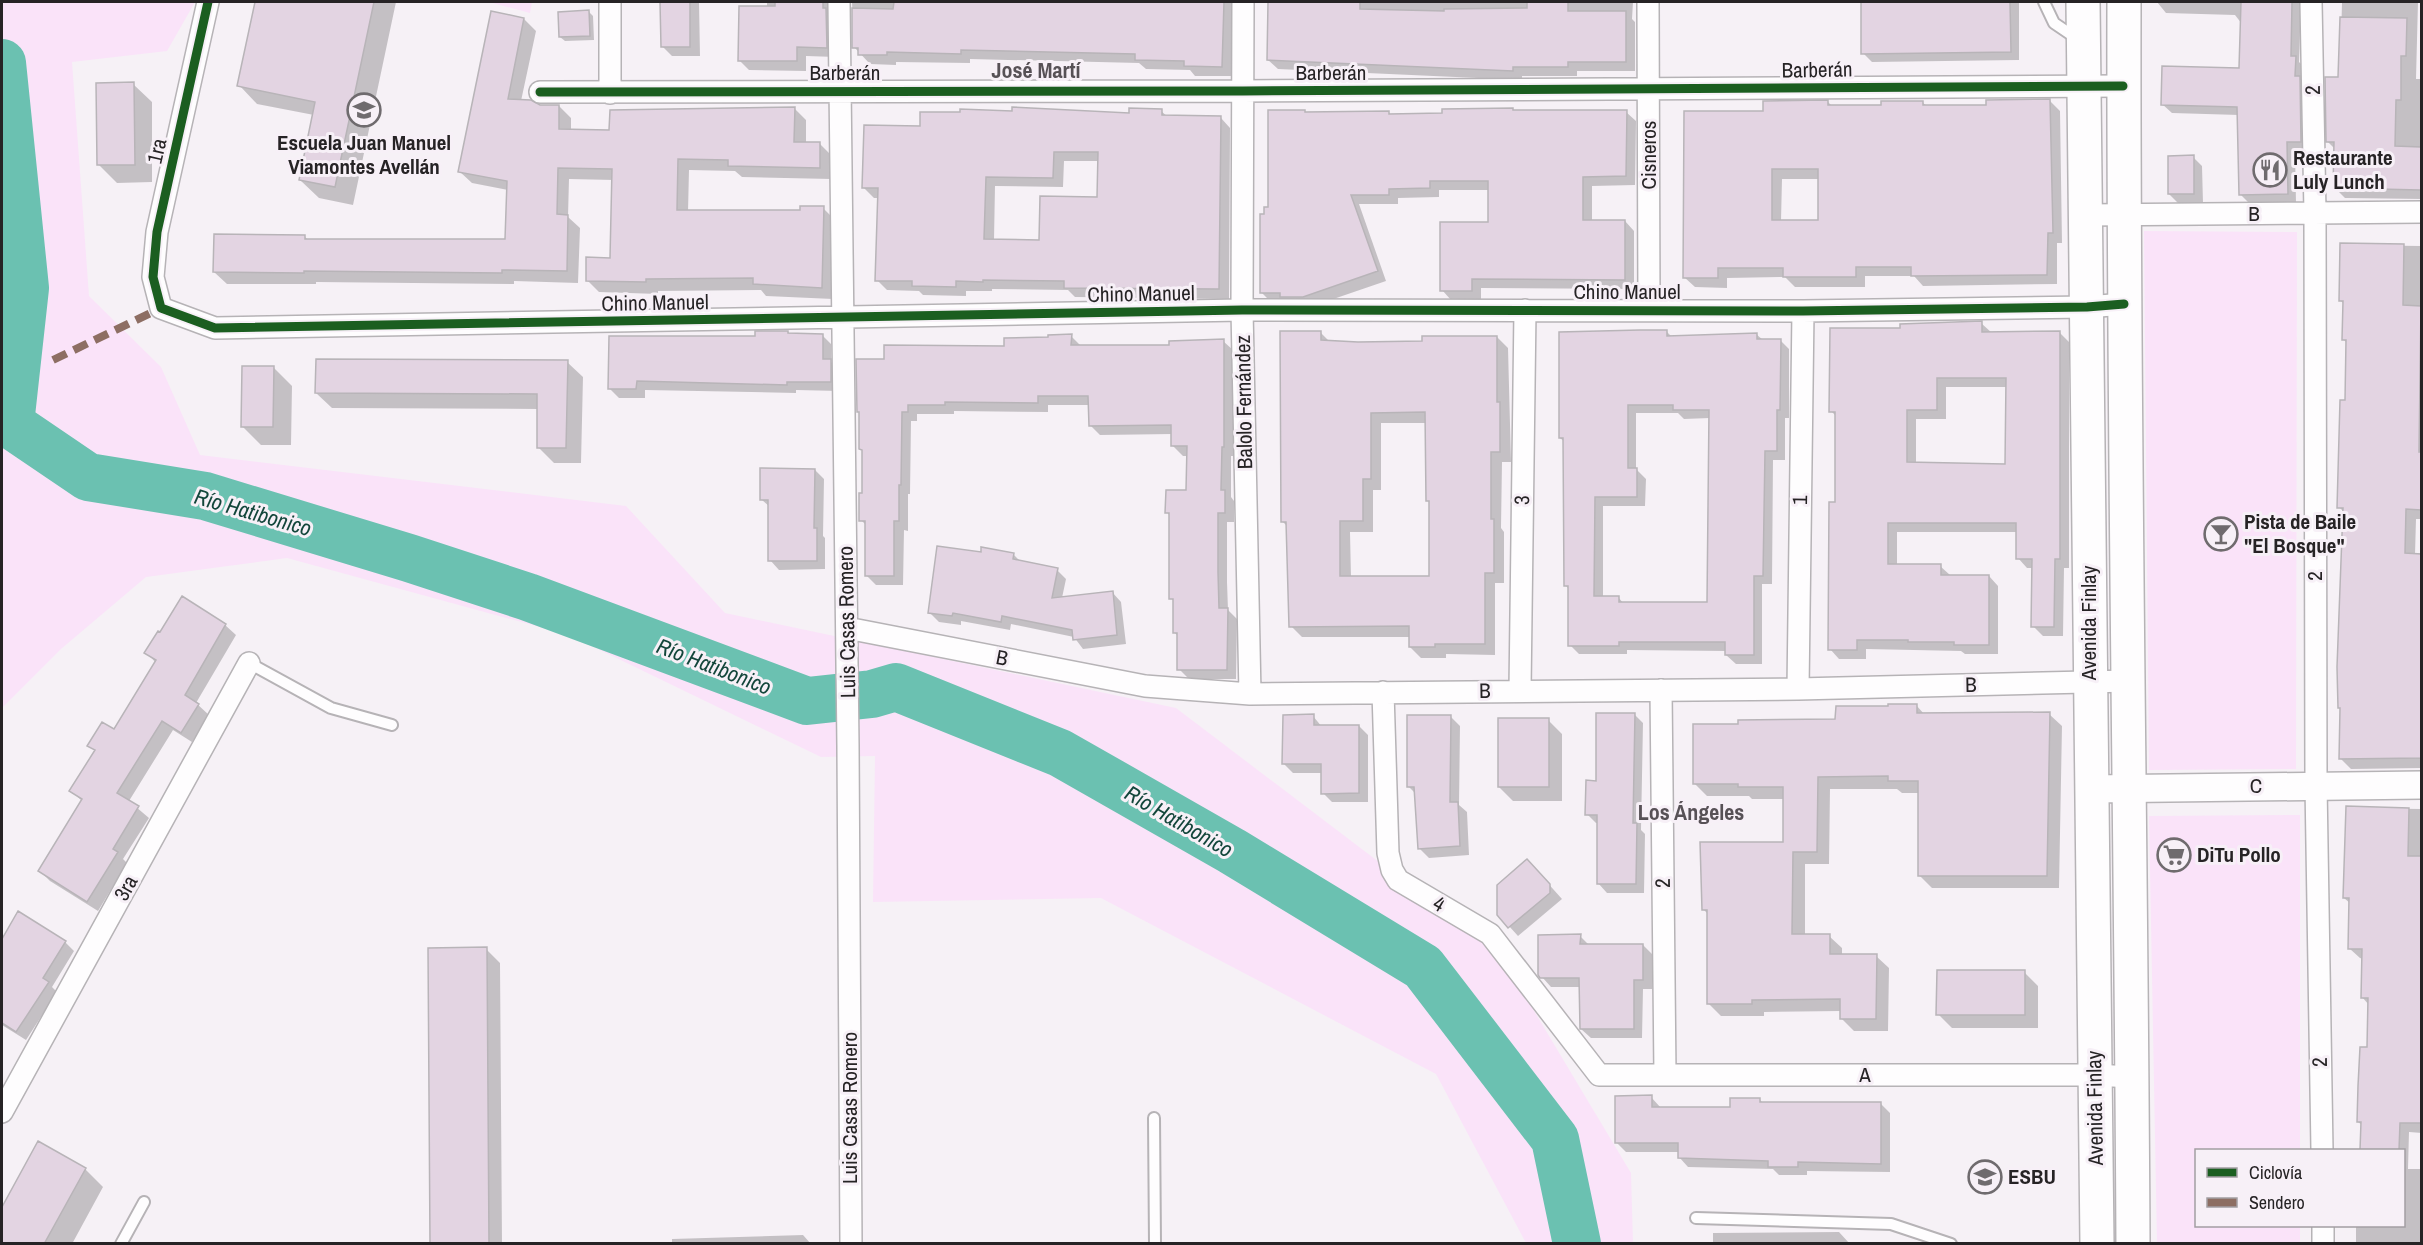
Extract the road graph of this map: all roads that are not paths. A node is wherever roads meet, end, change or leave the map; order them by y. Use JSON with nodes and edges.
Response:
{"nodes":[{"id":1,"x":208,"y":2,"type":"edge"},
{"id":2,"x":610,"y":2,"type":"edge"},
{"id":3,"x":839,"y":2,"type":"edge"},
{"id":4,"x":1243,"y":2,"type":"edge"},
{"id":5,"x":1648,"y":2,"type":"edge"},
{"id":6,"x":2044,"y":2,"type":"edge"},
{"id":7,"x":2083,"y":2,"type":"edge"},
{"id":8,"x":2124,"y":2,"type":"edge"},
{"id":9,"x":2311,"y":2,"type":"edge"},
{"id":10,"x":2083,"y":43,"type":"junction"},
{"id":11,"x":2084,"y":85,"type":"junction"},
{"id":12,"x":2123,"y":86,"type":"junction"},
{"id":13,"x":1649,"y":89,"type":"junction"},
{"id":14,"x":840,"y":91,"type":"junction"},
{"id":15,"x":1243,"y":91,"type":"junction"},
{"id":16,"x":540,"y":92,"type":"dead end"},
{"id":17,"x":610,"y":93,"type":"junction"},
{"id":18,"x":2421,"y":212,"type":"edge"},
{"id":19,"x":2314,"y":213,"type":"junction"},
{"id":20,"x":2123,"y":214,"type":"junction"},
{"id":21,"x":2085,"y":215,"type":"junction"},
{"id":22,"x":2124,"y":304,"type":"junction"},
{"id":23,"x":2087,"y":307,"type":"junction"},
{"id":24,"x":161,"y":308,"type":"joint"},
{"id":25,"x":1649,"y":309,"type":"junction"},
{"id":26,"x":1242,"y":310,"type":"junction"},
{"id":27,"x":1525,"y":310,"type":"junction"},
{"id":28,"x":1803,"y":311,"type":"junction"},
{"id":29,"x":843,"y":318,"type":"junction"},
{"id":30,"x":847,"y":628,"type":"junction"},
{"id":31,"x":249,"y":663,"type":"joint"},
{"id":32,"x":2129,"y":681,"type":"junction"},
{"id":33,"x":2089,"y":683,"type":"junction"},
{"id":34,"x":1798,"y":689,"type":"junction"},
{"id":35,"x":1520,"y":690,"type":"junction"},
{"id":36,"x":1661,"y":690,"type":"junction"},
{"id":37,"x":1383,"y":692,"type":"junction"},
{"id":38,"x":1250,"y":694,"type":"junction"},
{"id":39,"x":392,"y":725,"type":"dead end"},
{"id":40,"x":2421,"y":785,"type":"edge"},
{"id":41,"x":2316,"y":786,"type":"junction"},
{"id":42,"x":2130,"y":787,"type":"junction"},
{"id":43,"x":2091,"y":789,"type":"junction"},
{"id":44,"x":1599,"y":1075,"type":"joint"},
{"id":45,"x":1665,"y":1075,"type":"junction"},
{"id":46,"x":2094,"y":1075,"type":"junction"},
{"id":47,"x":2132,"y":1077,"type":"junction"},
{"id":48,"x":2,"y":1109,"type":"edge"},
{"id":49,"x":1155,"y":1118,"type":"dead end"},
{"id":50,"x":2322,"y":1149,"type":"edge"},
{"id":51,"x":144,"y":1202,"type":"dead end"},
{"id":52,"x":1696,"y":1218,"type":"dead end"},
{"id":53,"x":2323,"y":1227,"type":"edge"},
{"id":54,"x":122,"y":1244,"type":"edge"},
{"id":55,"x":851,"y":1244,"type":"edge"},
{"id":56,"x":1155,"y":1244,"type":"edge"},
{"id":57,"x":1951,"y":1244,"type":"edge"},
{"id":58,"x":2097,"y":1244,"type":"edge"},
{"id":59,"x":2133,"y":1244,"type":"edge"},
{"id":60,"x":2323,"y":1244,"type":"edge"}],
"edges":[{"from":1,"to":24,"type":"street","name":"1ra"},
{"from":2,"to":17,"type":"street"},
{"from":3,"to":14,"type":"street","name":"Luis Casas Romero"},
{"from":4,"to":15,"type":"street","name":"Balolo Fernández"},
{"from":5,"to":13,"type":"street","name":"Cisneros"},
{"from":6,"to":10,"type":"lane"},
{"from":7,"to":10,"type":"main road","name":"Avenida Finlay"},
{"from":8,"to":12,"type":"main road","name":"Avenida Finlay"},
{"from":9,"to":19,"type":"street","name":"2"},
{"from":10,"to":11,"type":"main road","name":"Avenida Finlay"},
{"from":11,"to":12,"type":"street","name":"Barberán"},
{"from":11,"to":13,"type":"street","name":"Barberán"},
{"from":11,"to":21,"type":"main road","name":"Avenida Finlay"},
{"from":12,"to":20,"type":"main road","name":"Avenida Finlay"},
{"from":13,"to":15,"type":"street","name":"Barberán"},
{"from":13,"to":25,"type":"street","name":"Cisneros"},
{"from":14,"to":15,"type":"street","name":"Barberán"},
{"from":14,"to":17,"type":"street","name":"Barberán"},
{"from":14,"to":29,"type":"street","name":"Luis Casas Romero"},
{"from":15,"to":26,"type":"street","name":"Balolo Fernández"},
{"from":16,"to":17,"type":"street","name":"Barberán"},
{"from":18,"to":19,"type":"street","name":"B"},
{"from":19,"to":20,"type":"street","name":"B"},
{"from":19,"to":41,"type":"street","name":"2"},
{"from":20,"to":21,"type":"street","name":"B"},
{"from":20,"to":22,"type":"main road","name":"Avenida Finlay"},
{"from":21,"to":23,"type":"main road","name":"Avenida Finlay"},
{"from":22,"to":23,"type":"street","name":"Chino Manuel"},
{"from":22,"to":32,"type":"main road","name":"Avenida Finlay"},
{"from":23,"to":28,"type":"street","name":"Chino Manuel"},
{"from":23,"to":33,"type":"main road","name":"Avenida Finlay"},
{"from":24,"to":29,"type":"street","name":"Chino Manuel"},
{"from":25,"to":27,"type":"street","name":"Chino Manuel"},
{"from":25,"to":28,"type":"street","name":"Chino Manuel"},
{"from":26,"to":27,"type":"street","name":"Chino Manuel"},
{"from":26,"to":29,"type":"street","name":"Chino Manuel"},
{"from":26,"to":38,"type":"street","name":"Balolo Fernández"},
{"from":27,"to":35,"type":"street","name":"3"},
{"from":28,"to":34,"type":"street","name":"1"},
{"from":29,"to":30,"type":"street","name":"Luis Casas Romero"},
{"from":30,"to":38,"type":"street","name":"B"},
{"from":30,"to":55,"type":"street","name":"Luis Casas Romero"},
{"from":31,"to":39,"type":"lane"},
{"from":31,"to":48,"type":"street","name":"3ra"},
{"from":32,"to":33,"type":"street","name":"B"},
{"from":32,"to":42,"type":"main road","name":"Avenida Finlay"},
{"from":33,"to":34,"type":"street","name":"B"},
{"from":33,"to":43,"type":"main road","name":"Avenida Finlay"},
{"from":34,"to":36,"type":"street","name":"B"},
{"from":35,"to":36,"type":"street","name":"B"},
{"from":35,"to":37,"type":"street","name":"B"},
{"from":36,"to":45,"type":"street","name":"2"},
{"from":37,"to":38,"type":"street","name":"B"},
{"from":37,"to":44,"type":"street","name":"4"},
{"from":40,"to":41,"type":"street","name":"C"},
{"from":41,"to":42,"type":"street","name":"C"},
{"from":41,"to":50,"type":"street","name":"2"},
{"from":42,"to":43,"type":"street","name":"C"},
{"from":42,"to":47,"type":"main road","name":"Avenida Finlay"},
{"from":43,"to":46,"type":"main road","name":"Avenida Finlay"},
{"from":44,"to":45,"type":"street","name":"A"},
{"from":45,"to":46,"type":"street","name":"A"},
{"from":46,"to":47,"type":"street","name":"A"},
{"from":46,"to":58,"type":"main road","name":"Avenida Finlay"},
{"from":47,"to":59,"type":"main road","name":"Avenida Finlay"},
{"from":49,"to":56,"type":"lane"},
{"from":51,"to":54,"type":"lane"},
{"from":52,"to":57,"type":"lane"},
{"from":53,"to":60,"type":"street"}]}
